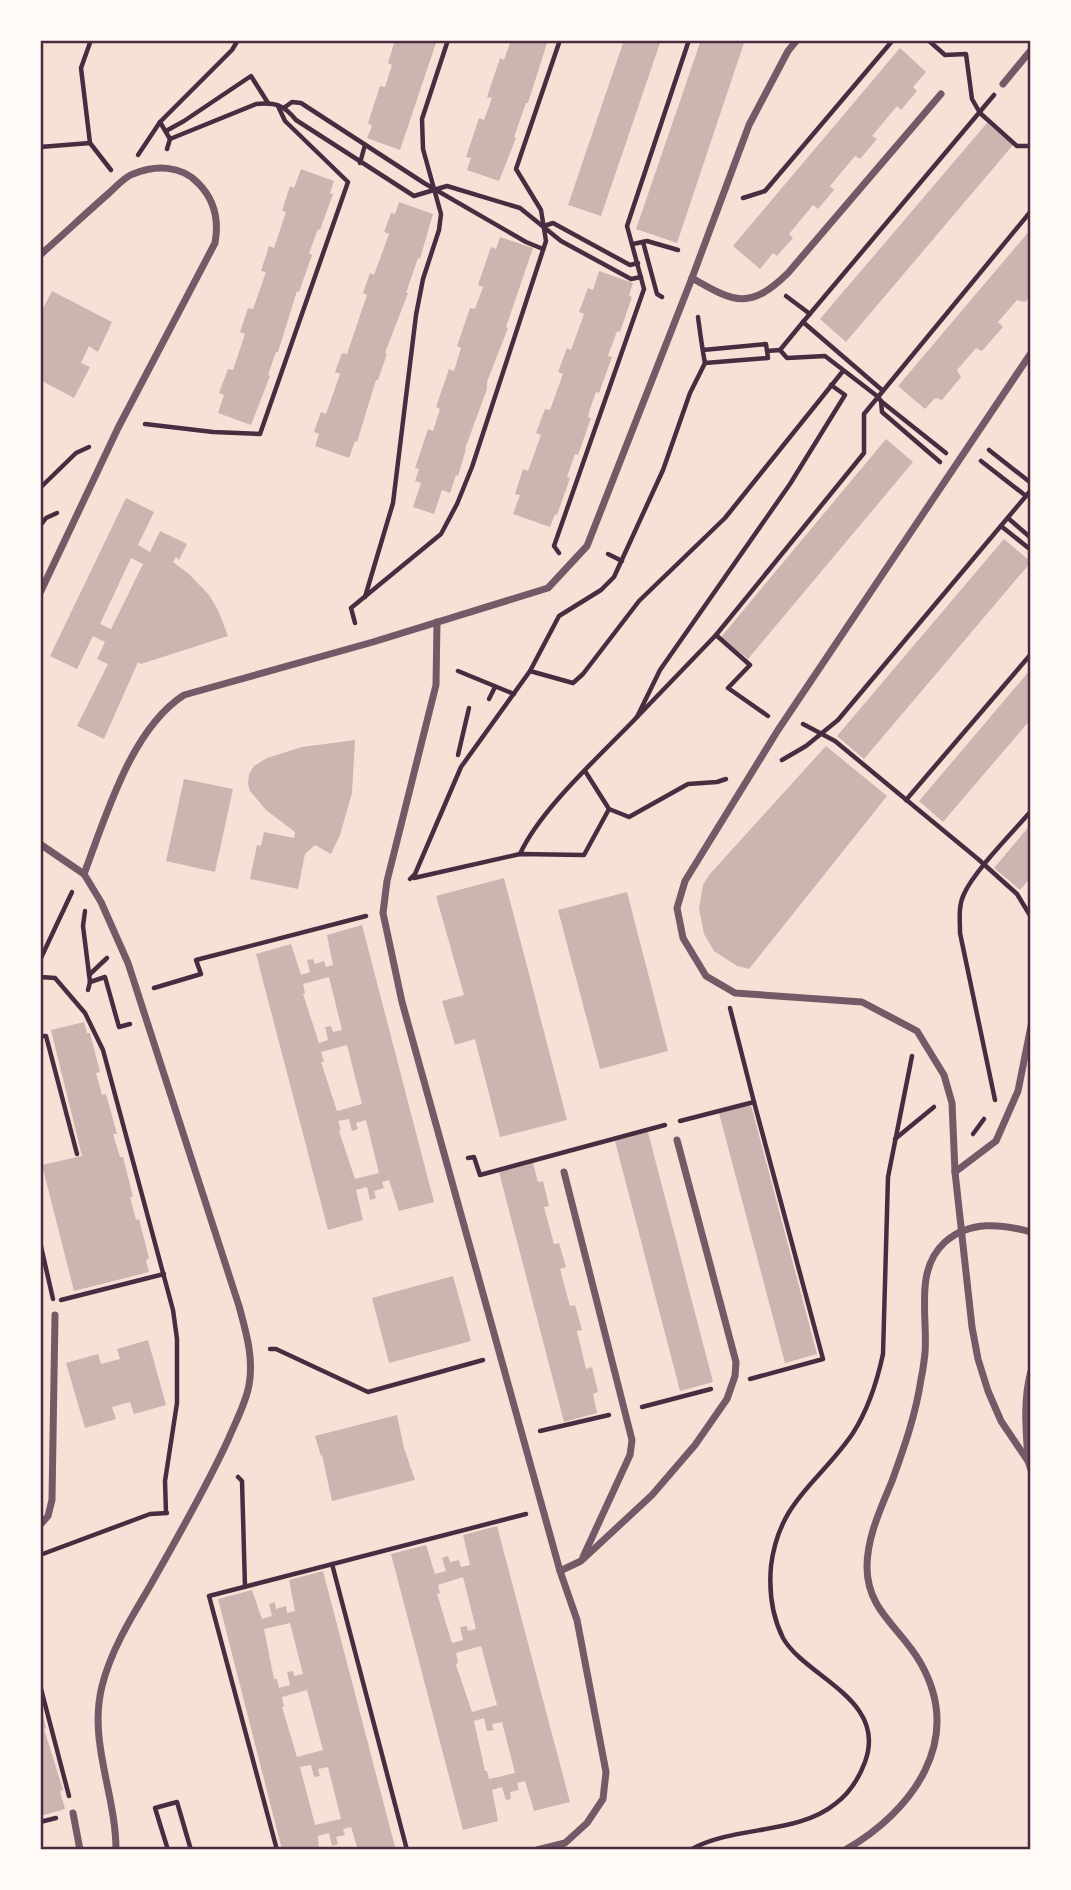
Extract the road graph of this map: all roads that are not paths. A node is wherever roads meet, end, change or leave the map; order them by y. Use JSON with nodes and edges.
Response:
{"nodes":[{"id":1,"x":797,"y":40,"type":"edge"},
{"id":2,"x":1031,"y":50,"type":"edge"},
{"id":3,"x":1003,"y":84,"type":"dead end"},
{"id":4,"x":941,"y":94,"type":"dead end"},
{"id":5,"x":40,"y":255,"type":"edge"},
{"id":6,"x":692,"y":278,"type":"junction"},
{"id":7,"x":1031,"y":353,"type":"edge"},
{"id":8,"x":40,"y":593,"type":"edge"},
{"id":9,"x":436,"y":622,"type":"junction"},
{"id":10,"x":40,"y":844,"type":"edge"},
{"id":11,"x":84,"y":874,"type":"junction"},
{"id":12,"x":1031,"y":1026,"type":"edge"},
{"id":13,"x":677,"y":1140,"type":"dead end"},
{"id":14,"x":564,"y":1172,"type":"dead end"},
{"id":15,"x":955,"y":1172,"type":"junction"},
{"id":16,"x":1031,"y":1231,"type":"edge"},
{"id":17,"x":961,"y":1232,"type":"junction"},
{"id":18,"x":55,"y":1315,"type":"dead end"},
{"id":19,"x":1031,"y":1371,"type":"edge"},
{"id":20,"x":1028,"y":1461,"type":"junction"},
{"id":21,"x":1031,"y":1469,"type":"edge"},
{"id":22,"x":40,"y":1525,"type":"edge"},
{"id":23,"x":581,"y":1560,"type":"junction"},
{"id":24,"x":560,"y":1571,"type":"junction"},
{"id":25,"x":74,"y":1813,"type":"road end"},
{"id":26,"x":79,"y":1850,"type":"edge"},
{"id":27,"x":116,"y":1850,"type":"edge"},
{"id":28,"x":537,"y":1850,"type":"edge"},
{"id":29,"x":845,"y":1850,"type":"edge"}],
"edges":[{"from":1,"to":6,"type":"street"},
{"from":2,"to":3,"type":"street"},
{"from":4,"to":6,"type":"street"},
{"from":5,"to":8,"type":"street"},
{"from":6,"to":9,"type":"street"},
{"from":7,"to":15,"type":"street"},
{"from":9,"to":11,"type":"street"},
{"from":9,"to":24,"type":"street"},
{"from":10,"to":11,"type":"street"},
{"from":11,"to":27,"type":"street"},
{"from":12,"to":15,"type":"street"},
{"from":13,"to":23,"type":"street"},
{"from":14,"to":23,"type":"street"},
{"from":15,"to":17,"type":"street"},
{"from":16,"to":17,"type":"street"},
{"from":17,"to":20,"type":"street"},
{"from":17,"to":29,"type":"street"},
{"from":18,"to":22,"type":"street"},
{"from":19,"to":20,"type":"street"},
{"from":20,"to":21,"type":"street"},
{"from":23,"to":24,"type":"street"},
{"from":24,"to":28,"type":"street"},
{"from":25,"to":26,"type":"street"}]}
